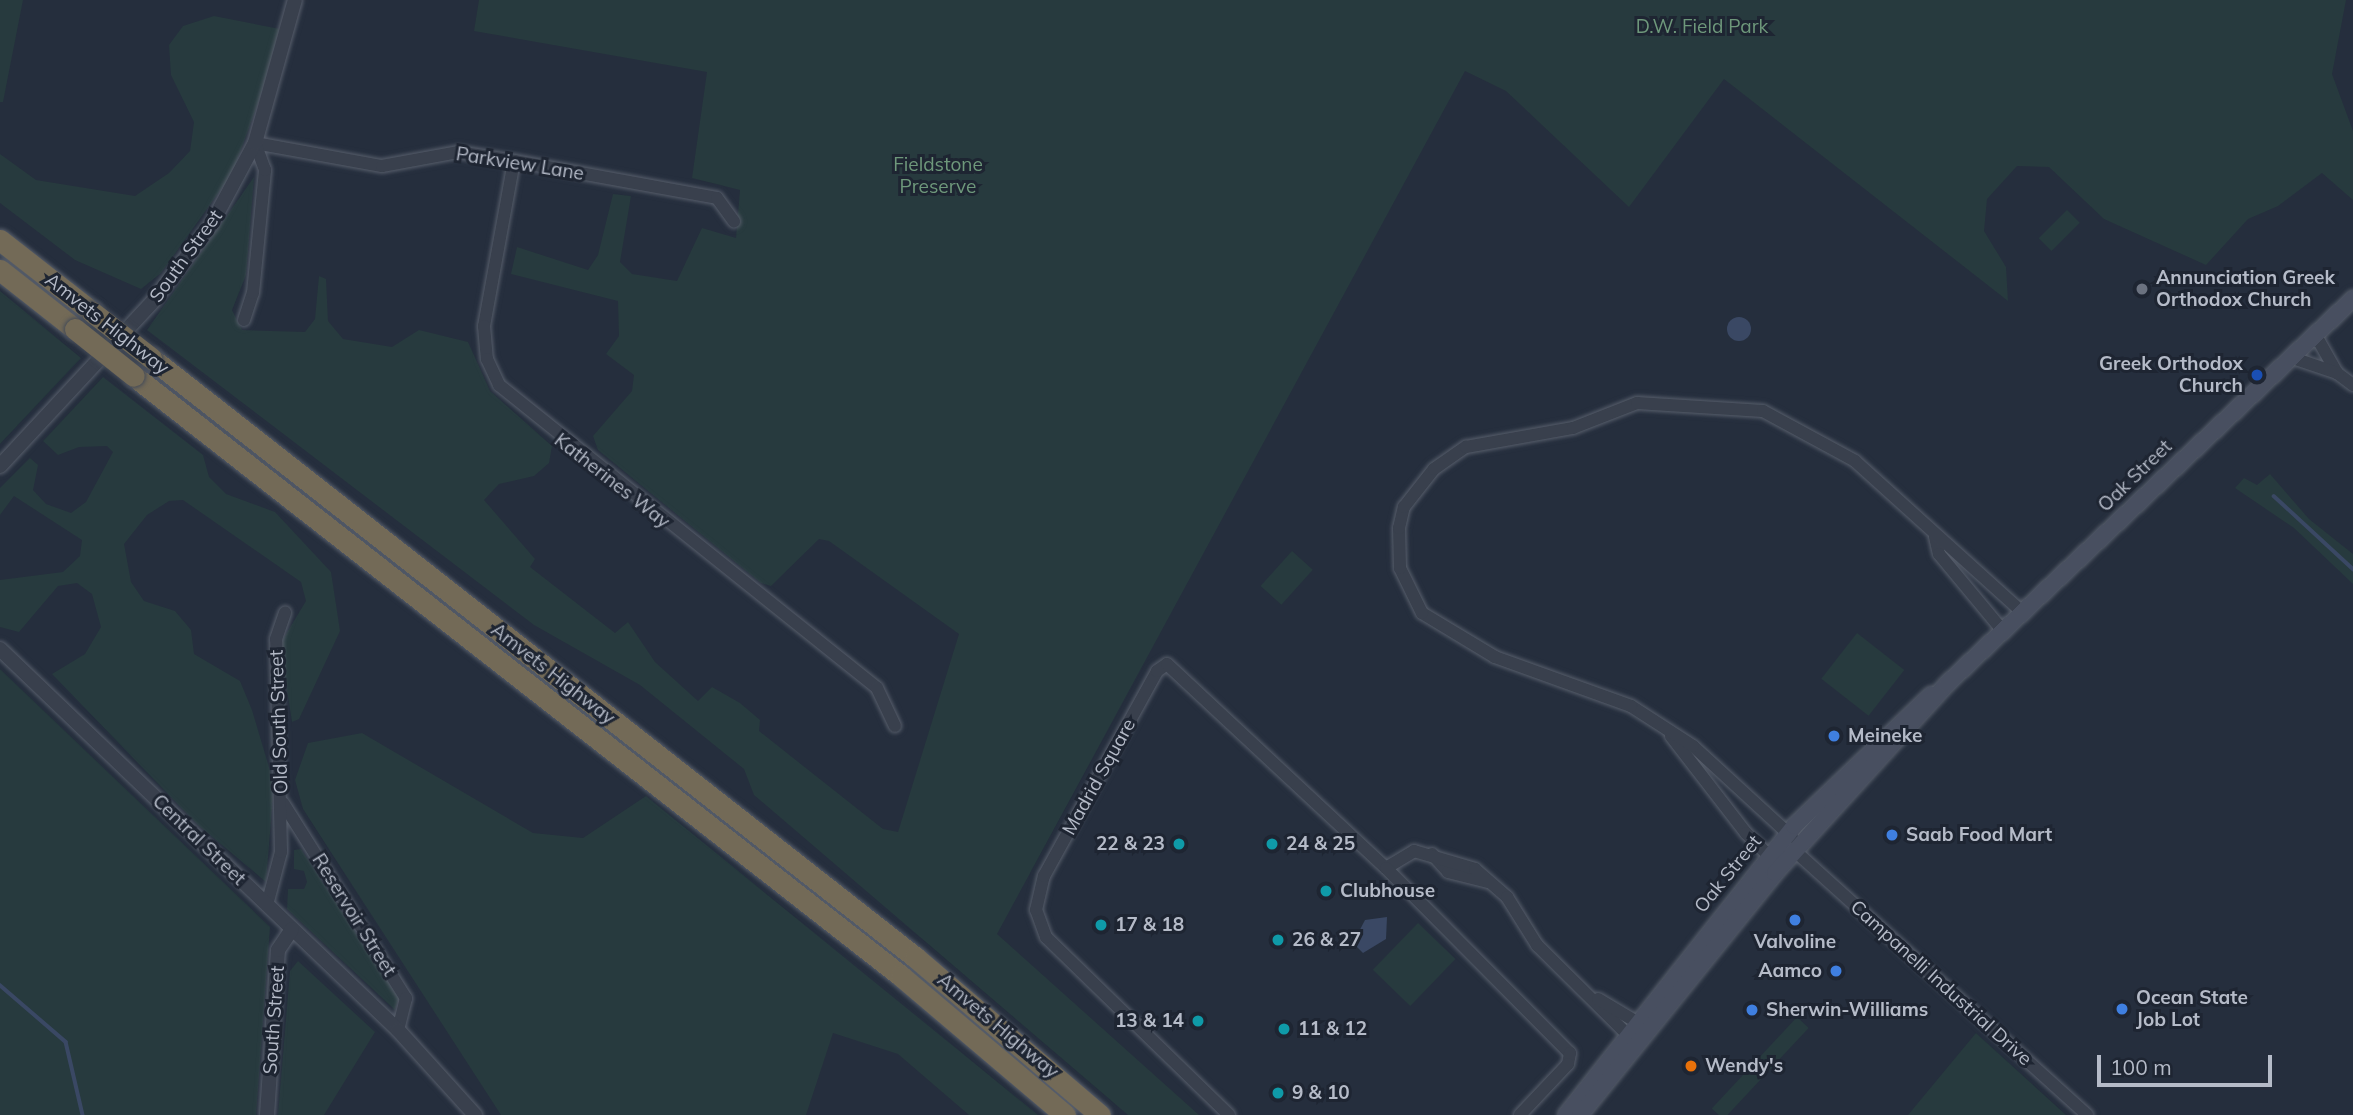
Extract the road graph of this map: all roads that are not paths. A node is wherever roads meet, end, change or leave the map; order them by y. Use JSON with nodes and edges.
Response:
{"nodes":[{"id":1,"x":295,"y":0,"type":"edge"},
{"id":2,"x":255,"y":143,"type":"junction"},
{"id":3,"x":514,"y":161,"type":"junction"},
{"id":4,"x":734,"y":221,"type":"dead end"},
{"id":5,"x":0,"y":240,"type":"edge"},
{"id":6,"x":0,"y":270,"type":"edge"},
{"id":7,"x":2353,"y":299,"type":"edge"},
{"id":8,"x":244,"y":320,"type":"dead end"},
{"id":9,"x":2315,"y":334,"type":"junction"},
{"id":10,"x":2290,"y":357,"type":"junction"},
{"id":11,"x":2337,"y":373,"type":"junction"},
{"id":12,"x":2353,"y":385,"type":"edge"},
{"id":13,"x":0,"y":466,"type":"edge"},
{"id":14,"x":1935,"y":537,"type":"junction"},
{"id":15,"x":285,"y":612,"type":"dead end"},
{"id":16,"x":2022,"y":612,"type":"junction"},
{"id":17,"x":2003,"y":631,"type":"junction"},
{"id":18,"x":0,"y":649,"type":"edge"},
{"id":19,"x":1947,"y":684,"type":"junction"},
{"id":20,"x":894,"y":726,"type":"dead end"},
{"id":21,"x":1669,"y":733,"type":"junction"},
{"id":22,"x":282,"y":802,"type":"junction"},
{"id":23,"x":1790,"y":831,"type":"junction"},
{"id":24,"x":313,"y":850,"type":"junction"},
{"id":25,"x":1795,"y":851,"type":"junction"},
{"id":26,"x":281,"y":852,"type":"junction"},
{"id":27,"x":1769,"y":856,"type":"junction"},
{"id":28,"x":1386,"y":867,"type":"junction"},
{"id":29,"x":267,"y":905,"type":"junction"},
{"id":30,"x":292,"y":929,"type":"junction"},
{"id":31,"x":1596,"y":998,"type":"junction"},
{"id":32,"x":1643,"y":1026,"type":"junction"},
{"id":33,"x":398,"y":1030,"type":"junction"},
{"id":34,"x":1633,"y":1039,"type":"junction"},
{"id":35,"x":267,"y":1115,"type":"edge"},
{"id":36,"x":475,"y":1115,"type":"edge"},
{"id":37,"x":1065,"y":1115,"type":"edge"},
{"id":38,"x":1101,"y":1115,"type":"edge"},
{"id":39,"x":1229,"y":1115,"type":"edge"},
{"id":40,"x":1520,"y":1115,"type":"edge"},
{"id":41,"x":1566,"y":1115,"type":"edge"},
{"id":42,"x":1580,"y":1115,"type":"edge"},
{"id":43,"x":2087,"y":1115,"type":"edge"}],
"edges":[{"from":1,"to":2,"type":"street","name":"South Street"},
{"from":2,"to":3,"type":"street","name":"Parkview Lane"},
{"from":2,"to":8,"type":"street"},
{"from":2,"to":13,"type":"street","name":"South Street"},
{"from":3,"to":4,"type":"street","name":"Parkview Lane"},
{"from":3,"to":20,"type":"street","name":"Katherines Way"},
{"from":5,"to":38,"type":"highway","name":"Amvets Highway","bridge":true},
{"from":6,"to":37,"type":"highway","name":"Amvets Highway","bridge":true},
{"from":7,"to":9,"type":"main road","name":"Oak Street"},
{"from":9,"to":10,"type":"main road","name":"Oak Street"},
{"from":9,"to":11,"type":"street"},
{"from":10,"to":11,"type":"street"},
{"from":10,"to":16,"type":"main road","name":"Oak Street"},
{"from":11,"to":12,"type":"street"},
{"from":14,"to":16,"type":"street"},
{"from":14,"to":17,"type":"street"},
{"from":14,"to":21,"type":"street"},
{"from":15,"to":22,"type":"street","name":"Old South Street"},
{"from":16,"to":17,"type":"main road","name":"Oak Street"},
{"from":17,"to":19,"type":"main road","name":"Oak Street"},
{"from":18,"to":29,"type":"street","name":"Central Street"},
{"from":19,"to":23,"type":"main road","name":"Oak Street"},
{"from":19,"to":25,"type":"main road","name":"Oak Street"},
{"from":21,"to":23,"type":"street"},
{"from":21,"to":27,"type":"street"},
{"from":22,"to":24,"type":"street","name":"Reservoir Street"},
{"from":22,"to":26,"type":"street","name":"Old South Street"},
{"from":23,"to":25,"type":"street"},
{"from":23,"to":27,"type":"main road","name":"Oak Street"},
{"from":24,"to":26,"type":"street"},
{"from":24,"to":33,"type":"street","name":"Reservoir Street"},
{"from":25,"to":27,"type":"street"},
{"from":25,"to":32,"type":"main road","name":"Oak Street"},
{"from":25,"to":43,"type":"street","name":"Campanelli Industrial Drive"},
{"from":26,"to":29,"type":"street"},
{"from":27,"to":32,"type":"main road","name":"Oak Street"},
{"from":28,"to":31,"type":"street"},
{"from":28,"to":39,"type":"street","name":"Madrid Square"},
{"from":28,"to":40,"type":"street","name":"Madrid Square"},
{"from":29,"to":30,"type":"street","name":"Central Street"},
{"from":30,"to":33,"type":"street","name":"Central Street"},
{"from":30,"to":35,"type":"street","name":"South Street"},
{"from":31,"to":32,"type":"street"},
{"from":31,"to":34,"type":"street"},
{"from":32,"to":34,"type":"main road","name":"Oak Street"},
{"from":33,"to":36,"type":"street","name":"Central Street"},
{"from":34,"to":41,"type":"main road","name":"Oak Street"},
{"from":34,"to":42,"type":"main road","name":"Oak Street"}]}
